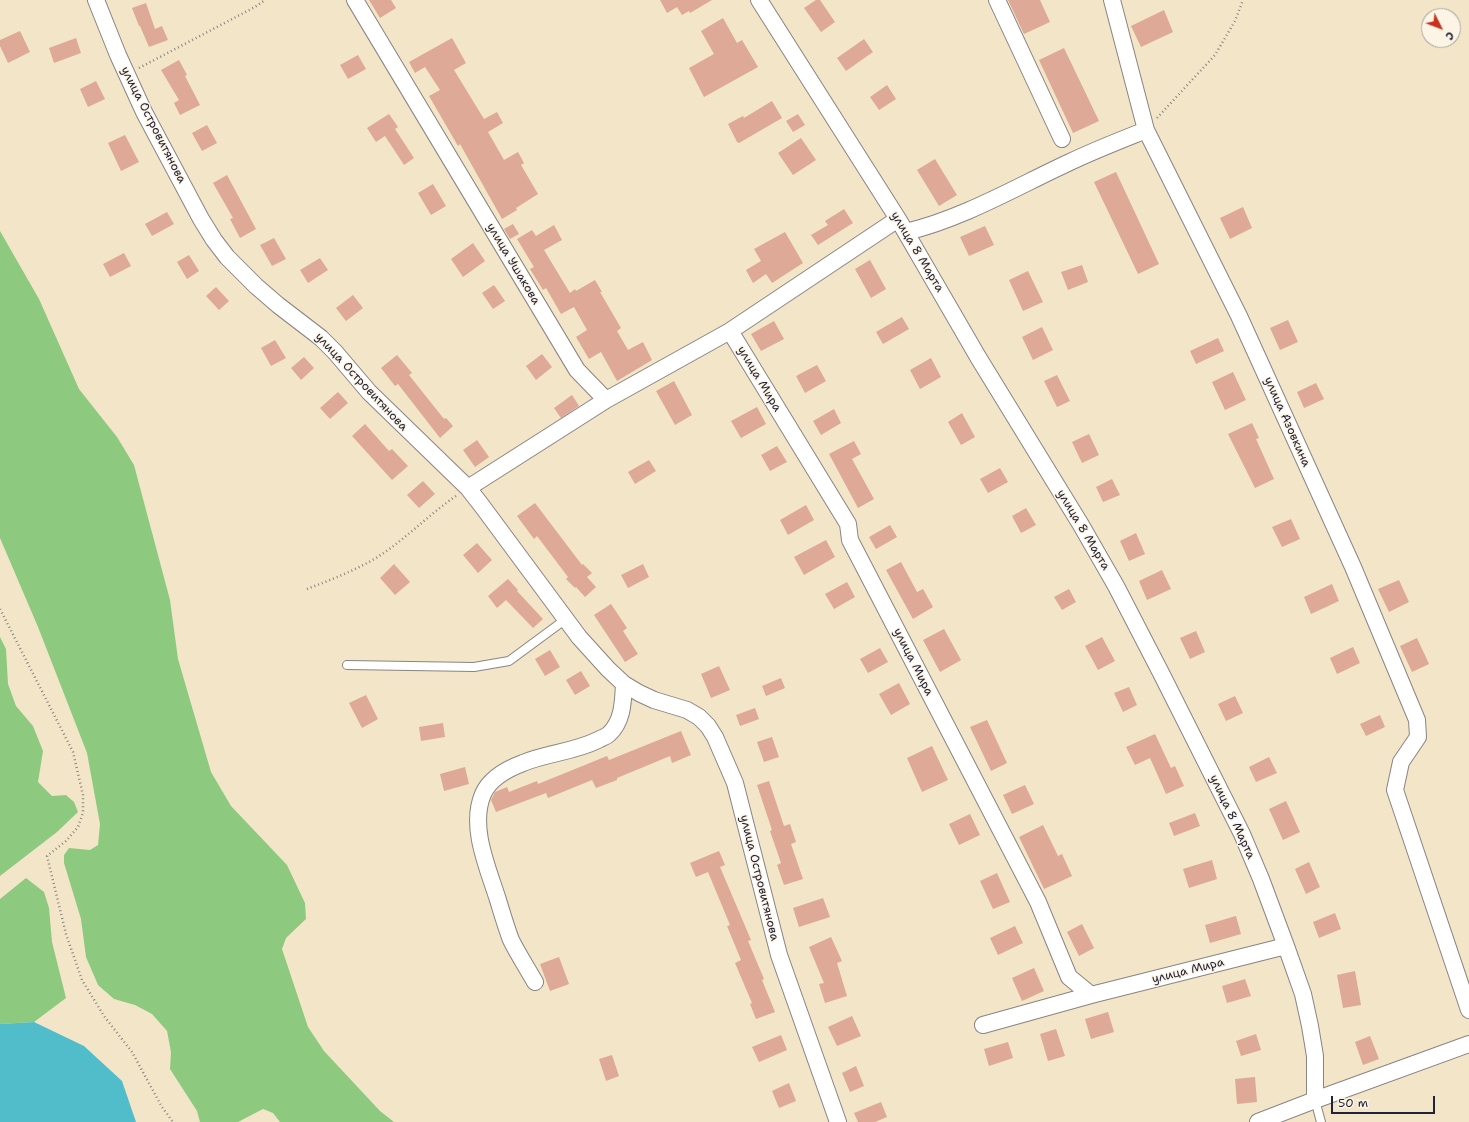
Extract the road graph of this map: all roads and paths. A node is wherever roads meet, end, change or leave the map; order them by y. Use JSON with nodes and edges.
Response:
{"nodes":[{"id":1,"x":96,"y":0,"type":"edge"},
{"id":2,"x":264,"y":0,"type":"edge"},
{"id":3,"x":355,"y":0,"type":"edge"},
{"id":4,"x":759,"y":0,"type":"edge"},
{"id":5,"x":997,"y":0,"type":"edge"},
{"id":6,"x":1112,"y":0,"type":"edge"},
{"id":7,"x":1243,"y":0,"type":"edge"},
{"id":8,"x":126,"y":74,"type":"junction"},
{"id":9,"x":1146,"y":130,"type":"junction"},
{"id":10,"x":1062,"y":139,"type":"dead end"},
{"id":11,"x":902,"y":226,"type":"junction"},
{"id":12,"x":730,"y":331,"type":"junction"},
{"id":13,"x":606,"y":400,"type":"junction"},
{"id":14,"x":468,"y":488,"type":"junction"},
{"id":15,"x":307,"y":589,"type":"dead end"},
{"id":16,"x":0,"y":609,"type":"edge"},
{"id":17,"x":566,"y":619,"type":"junction"},
{"id":18,"x":347,"y":666,"type":"dead end"},
{"id":19,"x":624,"y":684,"type":"junction"},
{"id":20,"x":1286,"y":946,"type":"junction"},
{"id":21,"x":535,"y":982,"type":"dead end"},
{"id":22,"x":1091,"y":995,"type":"junction"},
{"id":23,"x":1469,"y":1010,"type":"edge"},
{"id":24,"x":982,"y":1025,"type":"dead end"},
{"id":25,"x":1469,"y":1044,"type":"edge"},
{"id":26,"x":1315,"y":1100,"type":"junction"},
{"id":27,"x":173,"y":1122,"type":"edge"},
{"id":28,"x":838,"y":1122,"type":"edge"},
{"id":29,"x":1258,"y":1122,"type":"edge"},
{"id":30,"x":1321,"y":1122,"type":"edge"}],
"edges":[{"from":1,"to":8,"type":"street","name":"улица Островитянова"},
{"from":2,"to":8,"type":"path"},
{"from":3,"to":13,"type":"street","name":"улица Ушакова"},
{"from":4,"to":11,"type":"street","name":"улица 8 Марта"},
{"from":5,"to":10,"type":"street"},
{"from":6,"to":9,"type":"street","name":"улица Азовкина"},
{"from":7,"to":9,"type":"path"},
{"from":8,"to":14,"type":"street","name":"улица Островитянова"},
{"from":9,"to":11,"type":"street"},
{"from":9,"to":23,"type":"street","name":"улица Азовкина"},
{"from":11,"to":12,"type":"street"},
{"from":11,"to":20,"type":"street","name":"улица 8 Марта"},
{"from":12,"to":13,"type":"street"},
{"from":12,"to":22,"type":"street","name":"улица Мира"},
{"from":13,"to":14,"type":"street"},
{"from":14,"to":15,"type":"path"},
{"from":14,"to":17,"type":"street","name":"улица Островитянова"},
{"from":16,"to":27,"type":"path"},
{"from":17,"to":18,"type":"lane"},
{"from":17,"to":19,"type":"street","name":"улица Островитянова"},
{"from":19,"to":21,"type":"street"},
{"from":19,"to":28,"type":"street","name":"улица Островитянова"},
{"from":20,"to":22,"type":"street","name":"улица Мира"},
{"from":20,"to":26,"type":"street","name":"улица 8 Марта"},
{"from":22,"to":24,"type":"street","name":"улица Мира"},
{"from":25,"to":26,"type":"street"},
{"from":26,"to":29,"type":"street"},
{"from":26,"to":30,"type":"lane"}]}
